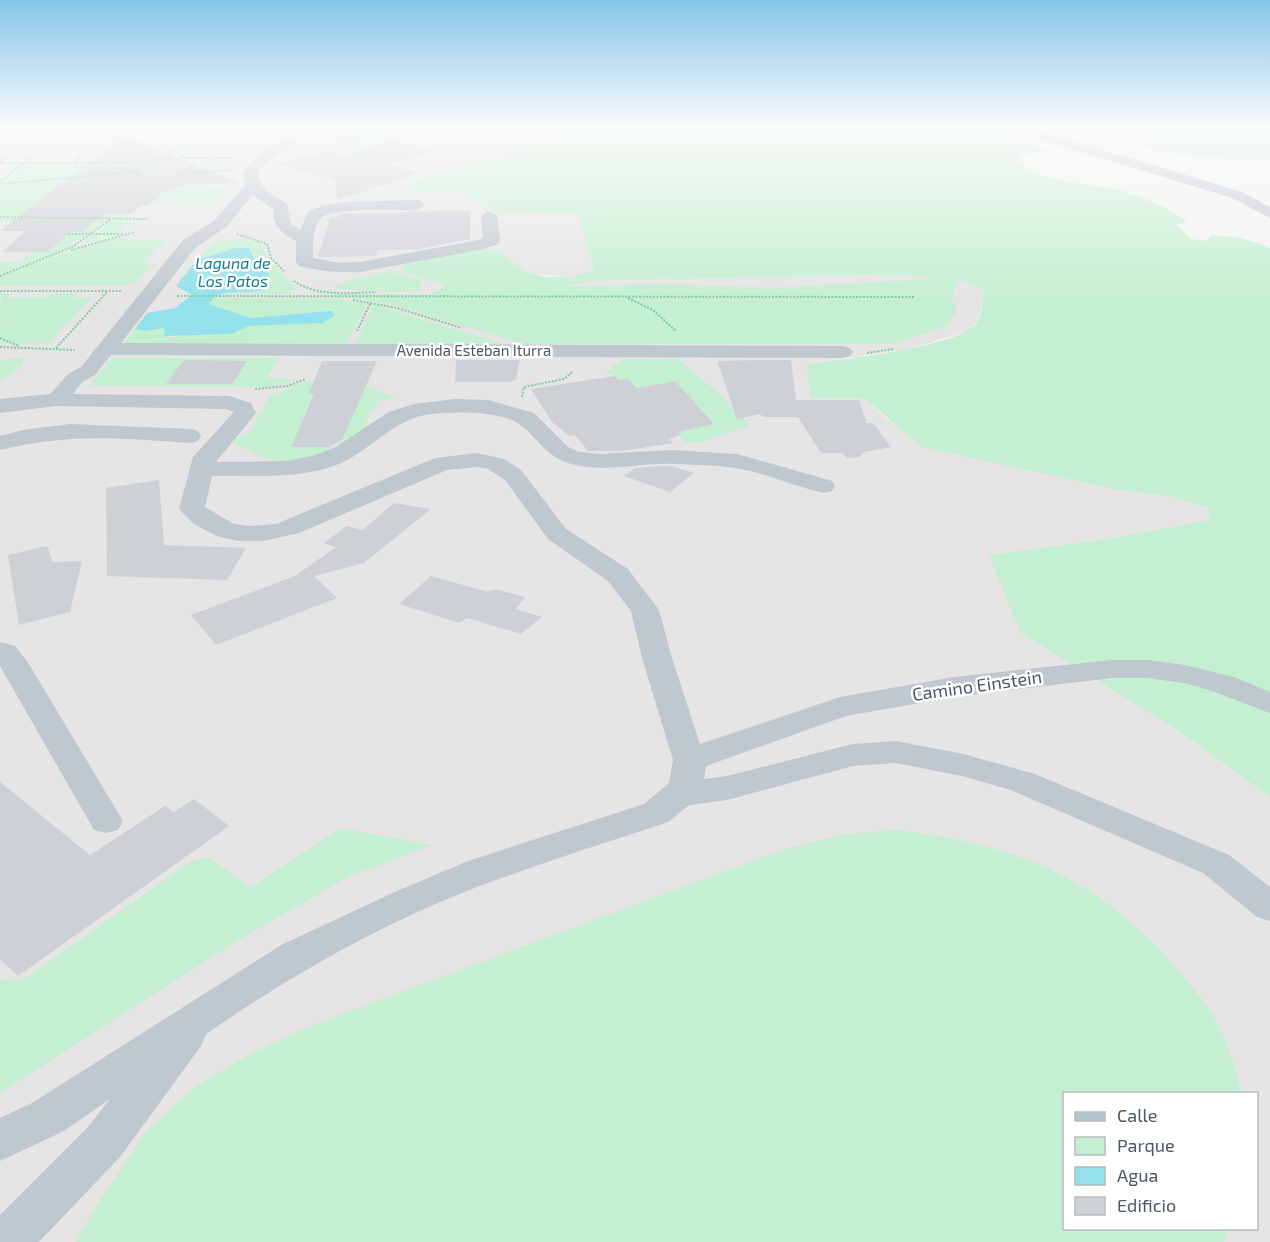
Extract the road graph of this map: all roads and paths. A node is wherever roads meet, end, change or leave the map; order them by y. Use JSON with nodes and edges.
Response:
{"nodes":[{"id":1,"x":251,"y":185,"type":"edge"},
{"id":2,"x":254,"y":185,"type":"edge"},
{"id":3,"x":1203,"y":185,"type":"edge"},
{"id":4,"x":1259,"y":191,"type":"dead end"},
{"id":5,"x":1236,"y":195,"type":"junction"},
{"id":6,"x":418,"y":205,"type":"dead end"},
{"id":7,"x":1270,"y":213,"type":"edge"},
{"id":8,"x":489,"y":216,"type":"dead end"},
{"id":9,"x":0,"y":217,"type":"edge"},
{"id":10,"x":111,"y":219,"type":"junction"},
{"id":11,"x":148,"y":219,"type":"dead end"},
{"id":12,"x":135,"y":232,"type":"dead end"},
{"id":13,"x":68,"y":234,"type":"dead end"},
{"id":14,"x":92,"y":234,"type":"junction"},
{"id":15,"x":128,"y":235,"type":"junction"},
{"id":16,"x":304,"y":239,"type":"junction"},
{"id":17,"x":58,"y":254,"type":"junction"},
{"id":18,"x":0,"y":276,"type":"edge"},
{"id":19,"x":379,"y":286,"type":"dead end"},
{"id":20,"x":0,"y":291,"type":"edge"},
{"id":21,"x":107,"y":291,"type":"junction"},
{"id":22,"x":151,"y":291,"type":"junction"},
{"id":23,"x":184,"y":296,"type":"dead end"},
{"id":24,"x":340,"y":297,"type":"junction"},
{"id":25,"x":373,"y":297,"type":"junction"},
{"id":26,"x":628,"y":297,"type":"junction"},
{"id":27,"x":915,"y":297,"type":"dead end"},
{"id":28,"x":370,"y":303,"type":"junction"},
{"id":29,"x":470,"y":331,"type":"dead end"},
{"id":30,"x":0,"y":338,"type":"edge"},
{"id":31,"x":0,"y":347,"type":"edge"},
{"id":32,"x":22,"y":348,"type":"junction"},
{"id":33,"x":56,"y":348,"type":"junction"},
{"id":34,"x":348,"y":350,"type":"junction"},
{"id":35,"x":104,"y":351,"type":"junction"},
{"id":36,"x":689,"y":351,"type":"junction"},
{"id":37,"x":843,"y":352,"type":"dead end"},
{"id":38,"x":572,"y":372,"type":"dead end"},
{"id":39,"x":306,"y":379,"type":"dead end"},
{"id":40,"x":253,"y":388,"type":"dead end"},
{"id":41,"x":65,"y":400,"type":"junction"},
{"id":42,"x":161,"y":402,"type":"junction"},
{"id":43,"x":0,"y":406,"type":"edge"},
{"id":44,"x":519,"y":416,"type":"junction"},
{"id":45,"x":190,"y":436,"type":"junction"},
{"id":46,"x":0,"y":443,"type":"edge"},
{"id":47,"x":203,"y":463,"type":"junction"},
{"id":48,"x":823,"y":486,"type":"dead end"},
{"id":49,"x":0,"y":651,"type":"edge"},
{"id":50,"x":1270,"y":703,"type":"edge"},
{"id":51,"x":684,"y":777,"type":"junction"},
{"id":52,"x":106,"y":821,"type":"dead end"},
{"id":53,"x":1270,"y":907,"type":"edge"},
{"id":54,"x":200,"y":1016,"type":"junction"},
{"id":55,"x":0,"y":1140,"type":"edge"},
{"id":56,"x":6,"y":1242,"type":"edge"}],
"edges":[{"from":1,"to":22,"type":"street"},
{"from":2,"to":16,"type":"street"},
{"from":3,"to":5,"type":"street"},
{"from":4,"to":5,"type":"street"},
{"from":5,"to":7,"type":"street"},
{"from":6,"to":16,"type":"street"},
{"from":8,"to":16,"type":"street"},
{"from":9,"to":10,"type":"path"},
{"from":10,"to":11,"type":"path"},
{"from":10,"to":14,"type":"path"},
{"from":12,"to":15,"type":"path"},
{"from":13,"to":14,"type":"path"},
{"from":14,"to":15,"type":"path"},
{"from":14,"to":17,"type":"path"},
{"from":15,"to":17,"type":"path"},
{"from":17,"to":18,"type":"path"},
{"from":19,"to":25,"type":"path"},
{"from":20,"to":21,"type":"path"},
{"from":21,"to":22,"type":"path"},
{"from":21,"to":33,"type":"path"},
{"from":22,"to":35,"type":"street"},
{"from":23,"to":24,"type":"path"},
{"from":24,"to":25,"type":"path"},
{"from":24,"to":28,"type":"path"},
{"from":25,"to":26,"type":"path"},
{"from":25,"to":28,"type":"path"},
{"from":26,"to":27,"type":"path"},
{"from":26,"to":36,"type":"path"},
{"from":28,"to":29,"type":"path"},
{"from":28,"to":34,"type":"path"},
{"from":30,"to":32,"type":"path"},
{"from":31,"to":32,"type":"path"},
{"from":32,"to":33,"type":"path"},
{"from":33,"to":35,"type":"path"},
{"from":34,"to":35,"type":"street","name":"Avenida Esteban Iturra"},
{"from":34,"to":36,"type":"street","name":"Avenida Esteban Iturra"},
{"from":35,"to":41,"type":"street"},
{"from":36,"to":37,"type":"street","name":"Avenida Esteban Iturra"},
{"from":38,"to":44,"type":"path"},
{"from":39,"to":40,"type":"path"},
{"from":41,"to":42,"type":"street"},
{"from":41,"to":43,"type":"street"},
{"from":42,"to":45,"type":"street"},
{"from":42,"to":47,"type":"street"},
{"from":44,"to":47,"type":"street"},
{"from":44,"to":48,"type":"street"},
{"from":45,"to":46,"type":"street"},
{"from":45,"to":47,"type":"street"},
{"from":47,"to":51,"type":"street"},
{"from":49,"to":52,"type":"street"},
{"from":50,"to":51,"type":"street","name":"Camino Einstein"},
{"from":51,"to":53,"type":"street"},
{"from":51,"to":54,"type":"street"},
{"from":54,"to":55,"type":"street"},
{"from":54,"to":56,"type":"street"}]}
